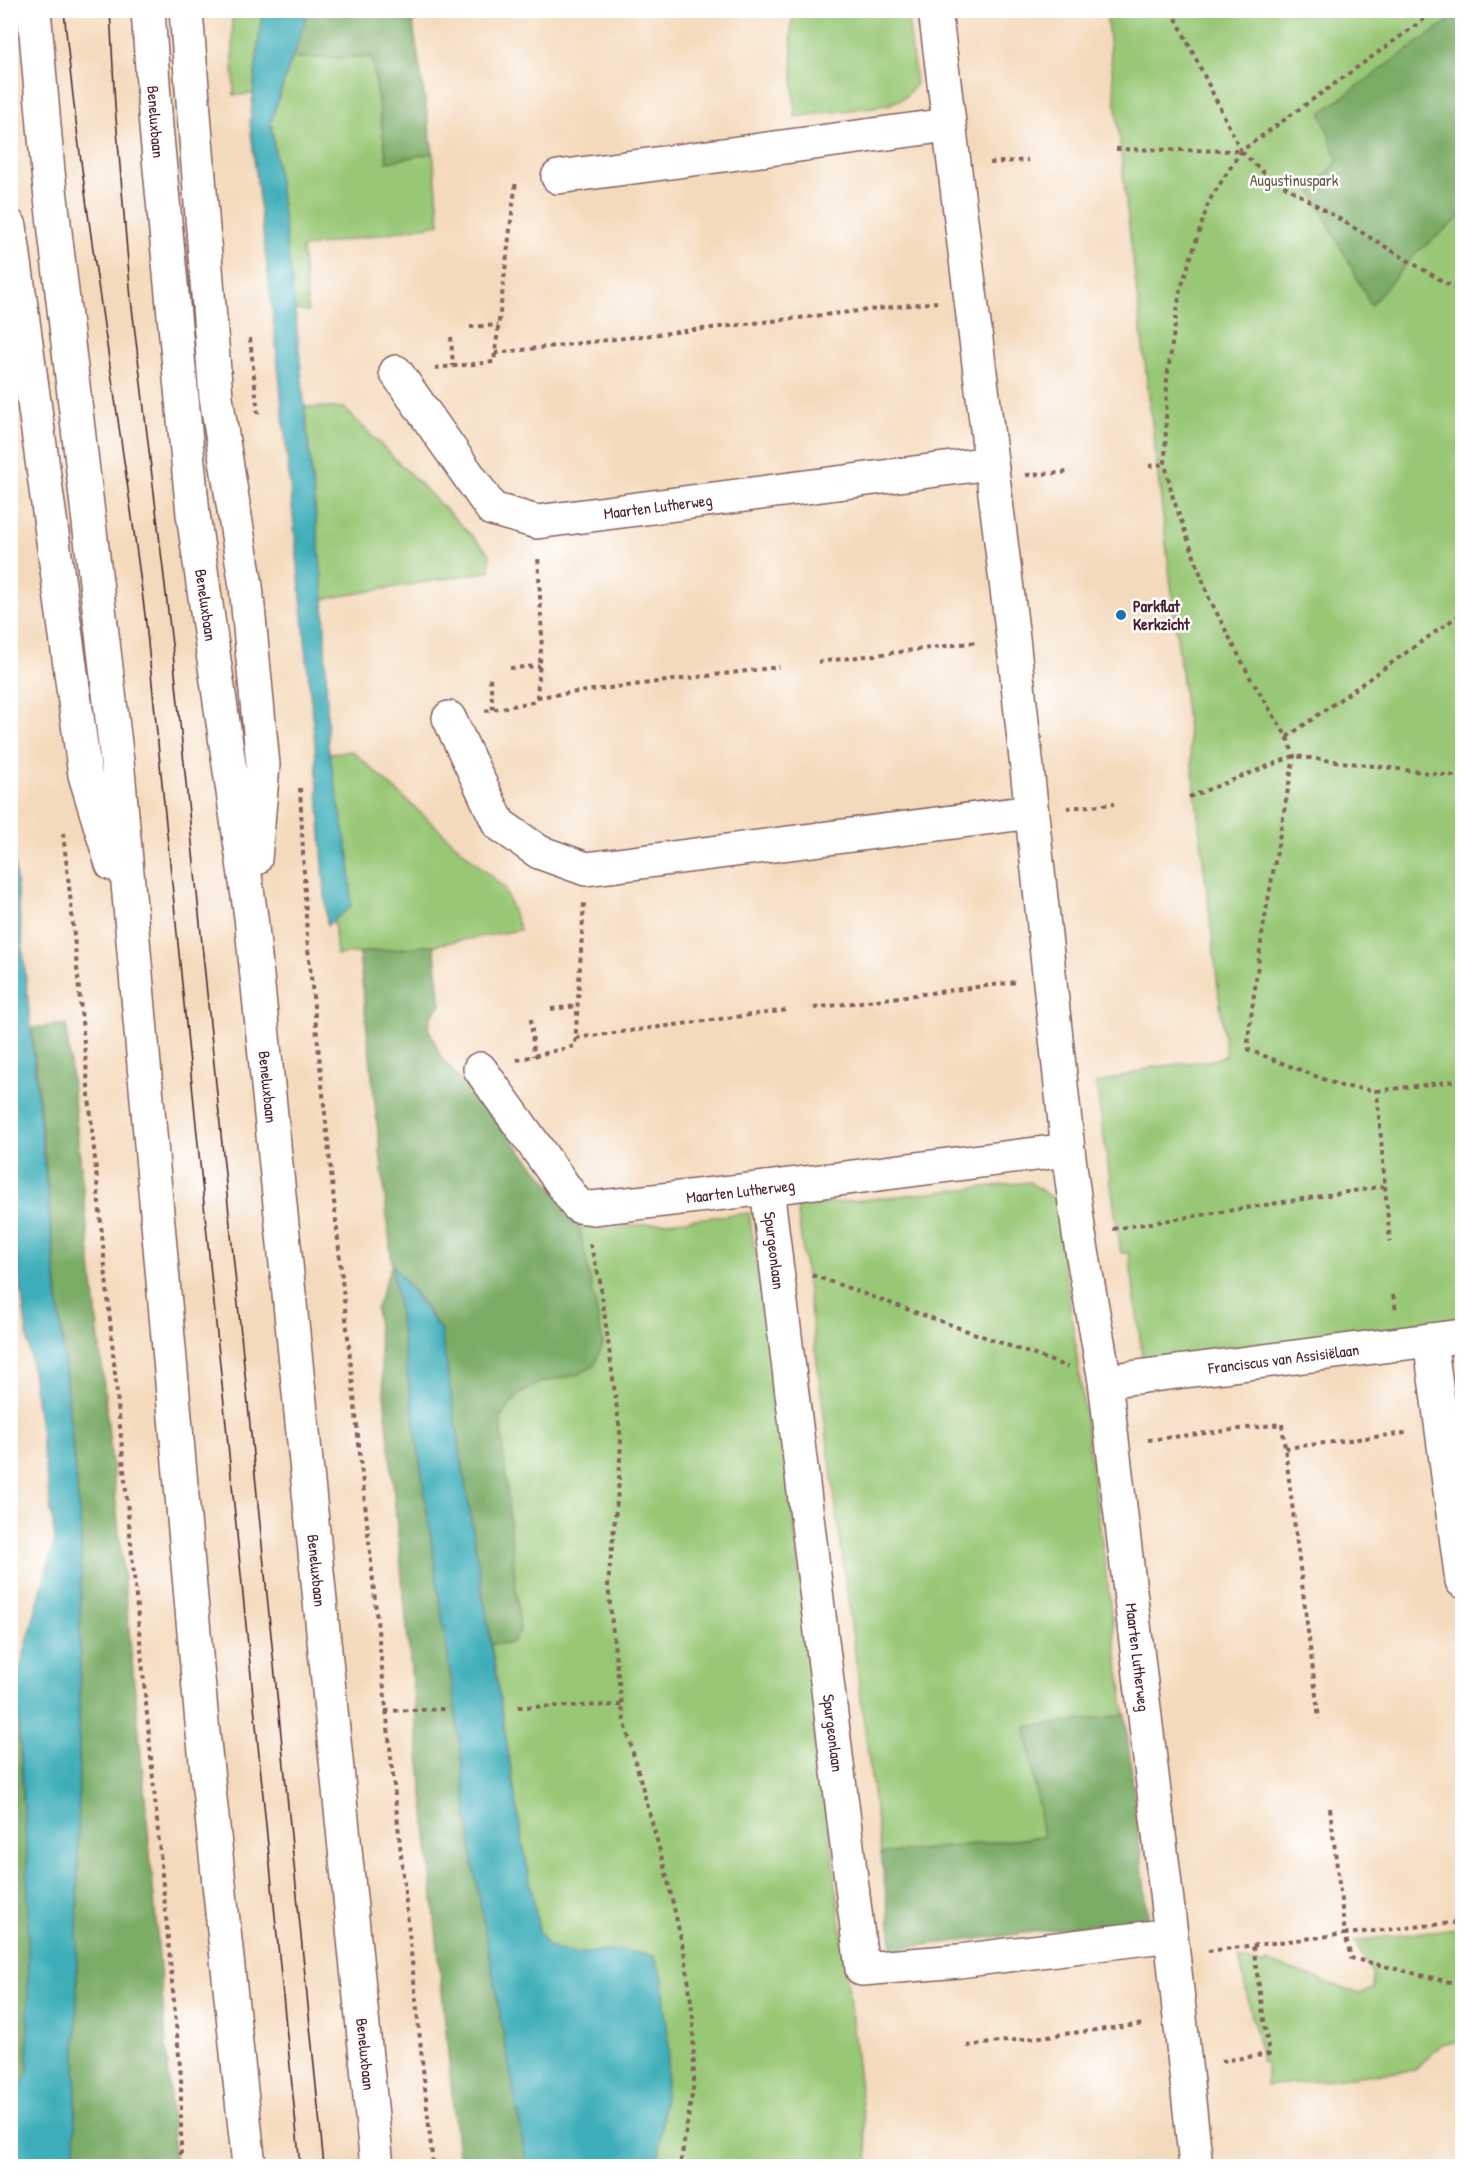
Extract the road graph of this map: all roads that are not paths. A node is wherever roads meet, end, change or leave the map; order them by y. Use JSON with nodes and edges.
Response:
{"nodes":[{"id":1,"x":33,"y":10,"type":"edge"},
{"id":2,"x":148,"y":10,"type":"edge"},
{"id":3,"x":186,"y":10,"type":"edge"},
{"id":4,"x":935,"y":10,"type":"edge"},
{"id":5,"x":948,"y":125,"type":"junction"},
{"id":6,"x":558,"y":177,"type":"dead end"},
{"id":7,"x":10,"y":226,"type":"edge"},
{"id":8,"x":396,"y":372,"type":"road end"},
{"id":9,"x":992,"y":470,"type":"junction"},
{"id":10,"x":449,"y":718,"type":"road end"},
{"id":11,"x":1031,"y":812,"type":"junction"},
{"id":12,"x":251,"y":917,"type":"junction"},
{"id":13,"x":131,"y":927,"type":"junction"},
{"id":14,"x":480,"y":1069,"type":"road end"},
{"id":15,"x":1068,"y":1150,"type":"junction"},
{"id":16,"x":767,"y":1188,"type":"junction"},
{"id":17,"x":1462,"y":1336,"type":"edge"},
{"id":18,"x":1430,"y":1340,"type":"junction"},
{"id":19,"x":1105,"y":1380,"type":"junction"},
{"id":20,"x":1462,"y":1581,"type":"edge"},
{"id":21,"x":1172,"y":1946,"type":"junction"},
{"id":22,"x":249,"y":2166,"type":"edge"},
{"id":23,"x":377,"y":2166,"type":"edge"},
{"id":24,"x":1196,"y":2166,"type":"edge"}],
"edges":[{"from":1,"to":13,"type":"street"},
{"from":2,"to":12,"type":"street","name":"Beneluxbaan"},
{"from":3,"to":12,"type":"street"},
{"from":4,"to":5,"type":"street","name":"Maarten Lutherweg"},
{"from":5,"to":6,"type":"street"},
{"from":5,"to":9,"type":"street","name":"Maarten Lutherweg"},
{"from":7,"to":13,"type":"street"},
{"from":8,"to":9,"type":"street","name":"Maarten Lutherweg"},
{"from":9,"to":11,"type":"street","name":"Maarten Lutherweg"},
{"from":10,"to":11,"type":"street"},
{"from":11,"to":15,"type":"street","name":"Maarten Lutherweg"},
{"from":12,"to":23,"type":"street","name":"Beneluxbaan"},
{"from":13,"to":22,"type":"street"},
{"from":14,"to":16,"type":"street","name":"Maarten Lutherweg"},
{"from":15,"to":16,"type":"street","name":"Maarten Lutherweg"},
{"from":15,"to":19,"type":"street","name":"Maarten Lutherweg"},
{"from":16,"to":21,"type":"street","name":"Spurgeonlaan"},
{"from":17,"to":18,"type":"street","name":"Franciscus van Assisiëlaan"},
{"from":18,"to":19,"type":"street","name":"Franciscus van Assisiëlaan"},
{"from":18,"to":20,"type":"street"},
{"from":19,"to":21,"type":"street","name":"Maarten Lutherweg"},
{"from":21,"to":24,"type":"street","name":"Maarten Lutherweg"}]}
